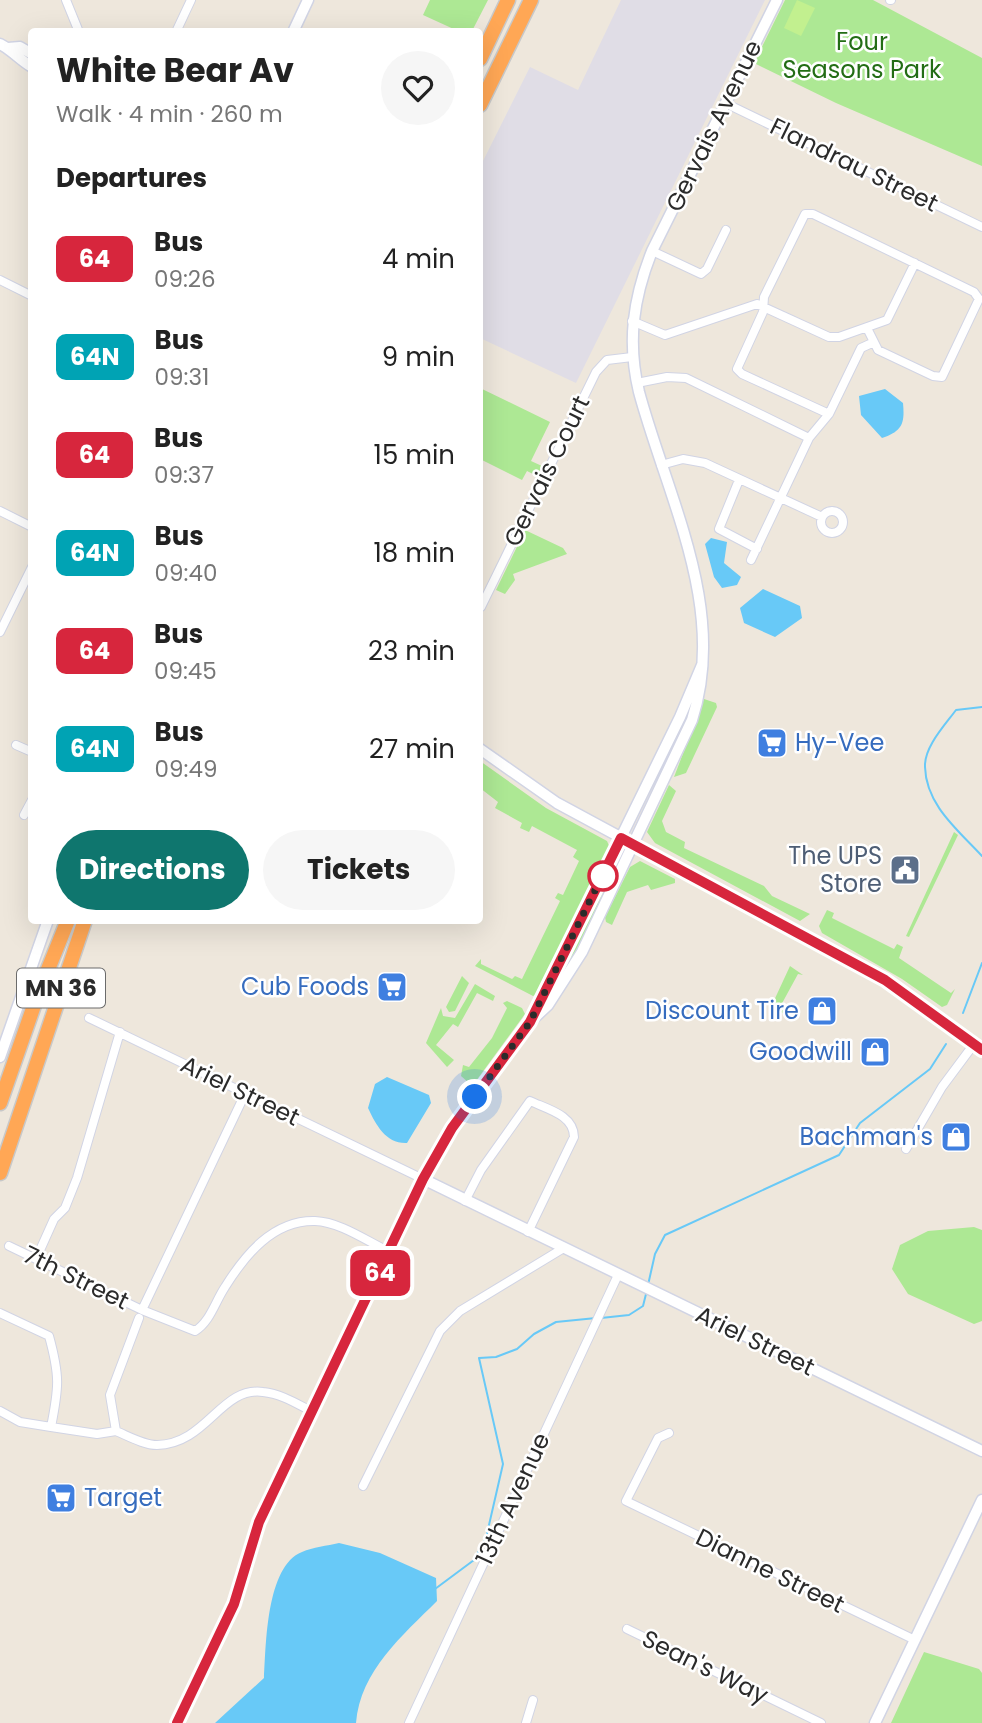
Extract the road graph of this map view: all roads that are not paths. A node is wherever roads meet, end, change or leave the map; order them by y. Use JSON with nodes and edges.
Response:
{"nodes":[{"id":1,"x":66,"y":0,"type":"edge"},
{"id":2,"x":76,"y":0,"type":"edge"},
{"id":3,"x":191,"y":0,"type":"edge"},
{"id":4,"x":308,"y":0,"type":"edge"},
{"id":5,"x":508,"y":0,"type":"edge"},
{"id":6,"x":531,"y":0,"type":"edge"},
{"id":7,"x":777,"y":0,"type":"edge"},
{"id":8,"x":71,"y":11,"type":"junction"},
{"id":9,"x":77,"y":28,"type":"edge"},
{"id":10,"x":178,"y":28,"type":"edge"},
{"id":11,"x":295,"y":28,"type":"edge"},
{"id":12,"x":4,"y":46,"type":"edge"},
{"id":13,"x":28,"y":52,"type":"edge"},
{"id":14,"x":483,"y":53,"type":"edge"},
{"id":15,"x":28,"y":66,"type":"edge"},
{"id":16,"x":483,"y":100,"type":"edge"},
{"id":17,"x":726,"y":103,"type":"junction"},
{"id":18,"x":982,"y":227,"type":"edge"},
{"id":19,"x":726,"y":230,"type":"dead end"},
{"id":20,"x":652,"y":251,"type":"junction"},
{"id":21,"x":915,"y":263,"type":"junction"},
{"id":22,"x":0,"y":281,"type":"edge"},
{"id":23,"x":28,"y":294,"type":"edge"},
{"id":24,"x":763,"y":306,"type":"junction"},
{"id":25,"x":632,"y":321,"type":"junction"},
{"id":26,"x":867,"y":328,"type":"junction"},
{"id":27,"x":873,"y":343,"type":"junction"},
{"id":28,"x":632,"y":357,"type":"junction"},
{"id":29,"x":637,"y":383,"type":"junction"},
{"id":30,"x":829,"y":414,"type":"junction"},
{"id":31,"x":809,"y":438,"type":"junction"},
{"id":32,"x":661,"y":465,"type":"junction"},
{"id":33,"x":740,"y":480,"type":"junction"},
{"id":34,"x":780,"y":500,"type":"junction"},
{"id":35,"x":0,"y":511,"type":"edge"},
{"id":36,"x":822,"y":517,"type":"dead end"},
{"id":37,"x":28,"y":525,"type":"edge"},
{"id":38,"x":757,"y":549,"type":"junction"},
{"id":39,"x":751,"y":560,"type":"dead end"},
{"id":40,"x":28,"y":575,"type":"edge"},
{"id":41,"x":483,"y":603,"type":"edge"},
{"id":42,"x":1,"y":629,"type":"edge"},
{"id":43,"x":703,"y":663,"type":"junction"},
{"id":44,"x":16,"y":745,"type":"dead end"},
{"id":45,"x":28,"y":750,"type":"edge"},
{"id":46,"x":483,"y":751,"type":"edge"},
{"id":47,"x":28,"y":808,"type":"edge"},
{"id":48,"x":24,"y":815,"type":"dead end"},
{"id":49,"x":621,"y":838,"type":"junction"},
{"id":50,"x":634,"y":845,"type":"junction"},
{"id":51,"x":47,"y":924,"type":"edge"},
{"id":52,"x":66,"y":924,"type":"edge"},
{"id":53,"x":84,"y":924,"type":"edge"},
{"id":54,"x":89,"y":1018,"type":"dead end"},
{"id":55,"x":530,"y":1022,"type":"junction"},
{"id":56,"x":120,"y":1032,"type":"junction"},
{"id":57,"x":978,"y":1047,"type":"edge"},
{"id":58,"x":0,"y":1057,"type":"edge"},
{"id":59,"x":245,"y":1094,"type":"junction"},
{"id":60,"x":0,"y":1103,"type":"edge"},
{"id":61,"x":906,"y":1149,"type":"dead end"},
{"id":62,"x":0,"y":1174,"type":"edge"},
{"id":63,"x":423,"y":1179,"type":"junction"},
{"id":64,"x":465,"y":1201,"type":"junction"},
{"id":65,"x":528,"y":1232,"type":"junction"},
{"id":66,"x":9,"y":1246,"type":"dead end"},
{"id":67,"x":562,"y":1249,"type":"junction"},
{"id":68,"x":390,"y":1252,"type":"junction"},
{"id":69,"x":36,"y":1259,"type":"junction"},
{"id":70,"x":618,"y":1275,"type":"junction"},
{"id":71,"x":0,"y":1313,"type":"edge"},
{"id":72,"x":141,"y":1314,"type":"junction"},
{"id":73,"x":0,"y":1411,"type":"edge"},
{"id":74,"x":313,"y":1412,"type":"junction"},
{"id":75,"x":51,"y":1427,"type":"junction"},
{"id":76,"x":116,"y":1431,"type":"junction"},
{"id":77,"x":669,"y":1433,"type":"dead end"},
{"id":78,"x":982,"y":1451,"type":"edge"},
{"id":79,"x":363,"y":1486,"type":"dead end"},
{"id":80,"x":982,"y":1500,"type":"edge"},
{"id":81,"x":627,"y":1629,"type":"dead end"},
{"id":82,"x":915,"y":1640,"type":"junction"},
{"id":83,"x":533,"y":1700,"type":"dead end"},
{"id":84,"x":177,"y":1723,"type":"edge"},
{"id":85,"x":410,"y":1723,"type":"edge"},
{"id":86,"x":526,"y":1723,"type":"edge"},
{"id":87,"x":821,"y":1723,"type":"edge"},
{"id":88,"x":875,"y":1723,"type":"edge"}],
"edges":[{"from":1,"to":8,"type":"street"},
{"from":2,"to":8,"type":"street"},
{"from":3,"to":10,"type":"street"},
{"from":4,"to":11,"type":"street"},
{"from":5,"to":14,"type":"highway"},
{"from":6,"to":16,"type":"highway"},
{"from":7,"to":17,"type":"street","name":"Gervais Avenue"},
{"from":8,"to":9,"type":"street"},
{"from":12,"to":13,"type":"street"},
{"from":12,"to":15,"type":"street"},
{"from":17,"to":18,"type":"street","name":"Flandrau Street"},
{"from":17,"to":20,"type":"street","name":"Gervais Avenue"},
{"from":19,"to":20,"type":"street"},
{"from":20,"to":25,"type":"street","name":"Gervais Avenue"},
{"from":21,"to":24,"type":"street"},
{"from":21,"to":26,"type":"street"},
{"from":21,"to":27,"type":"street"},
{"from":22,"to":23,"type":"street"},
{"from":24,"to":25,"type":"street"},
{"from":24,"to":26,"type":"street"},
{"from":24,"to":30,"type":"street"},
{"from":25,"to":28,"type":"street","name":"Gervais Avenue"},
{"from":26,"to":27,"type":"street"},
{"from":27,"to":30,"type":"street"},
{"from":28,"to":29,"type":"street","name":"Gervais Avenue"},
{"from":28,"to":41,"type":"street","name":"Gervais Court"},
{"from":29,"to":31,"type":"street"},
{"from":29,"to":32,"type":"street","name":"Gervais Avenue"},
{"from":30,"to":31,"type":"street"},
{"from":31,"to":34,"type":"street"},
{"from":32,"to":33,"type":"street"},
{"from":32,"to":43,"type":"street","name":"Gervais Avenue"},
{"from":33,"to":34,"type":"street"},
{"from":33,"to":38,"type":"street"},
{"from":34,"to":36,"type":"street"},
{"from":34,"to":38,"type":"street"},
{"from":35,"to":37,"type":"street"},
{"from":38,"to":39,"type":"street"},
{"from":40,"to":42,"type":"street"},
{"from":43,"to":49,"type":"street","name":"Gervais Avenue"},
{"from":43,"to":50,"type":"street","name":"Gervais Avenue"},
{"from":44,"to":45,"type":"street"},
{"from":46,"to":49,"type":"street"},
{"from":47,"to":48,"type":"street"},
{"from":49,"to":50,"type":"street"},
{"from":49,"to":55,"type":"street","name":"Gervais Avenue"},
{"from":50,"to":55,"type":"street","name":"Gervais Avenue"},
{"from":50,"to":57,"type":"street"},
{"from":51,"to":58,"type":"street"},
{"from":52,"to":60,"type":"highway","number":"MN 36"},
{"from":53,"to":62,"type":"highway","number":"MN 36"},
{"from":54,"to":56,"type":"street","name":"Ariel Street"},
{"from":55,"to":63,"type":"street"},
{"from":56,"to":59,"type":"street","name":"Ariel Street"},
{"from":56,"to":69,"type":"street"},
{"from":57,"to":61,"type":"street"},
{"from":59,"to":63,"type":"street","name":"Ariel Street"},
{"from":59,"to":72,"type":"street"},
{"from":63,"to":64,"type":"street","name":"Ariel Street"},
{"from":63,"to":68,"type":"street"},
{"from":64,"to":65,"type":"street","name":"Ariel Street"},
{"from":64,"to":65,"type":"street"},
{"from":65,"to":67,"type":"street","name":"Ariel Street"},
{"from":66,"to":69,"type":"street","name":"7th Street"},
{"from":67,"to":70,"type":"street","name":"Ariel Street"},
{"from":67,"to":79,"type":"street"},
{"from":68,"to":72,"type":"street","name":"7th Street"},
{"from":68,"to":74,"type":"street"},
{"from":69,"to":72,"type":"street","name":"7th Street"},
{"from":70,"to":78,"type":"street","name":"Ariel Street"},
{"from":70,"to":85,"type":"street","name":"13th Avenue"},
{"from":71,"to":75,"type":"street"},
{"from":72,"to":76,"type":"street"},
{"from":73,"to":75,"type":"street"},
{"from":74,"to":76,"type":"street"},
{"from":74,"to":84,"type":"street"},
{"from":75,"to":76,"type":"street"},
{"from":77,"to":82,"type":"street","name":"Dianne Street"},
{"from":80,"to":82,"type":"street"},
{"from":81,"to":87,"type":"street","name":"Sean's Way"},
{"from":82,"to":88,"type":"street"},
{"from":83,"to":86,"type":"street"}]}
